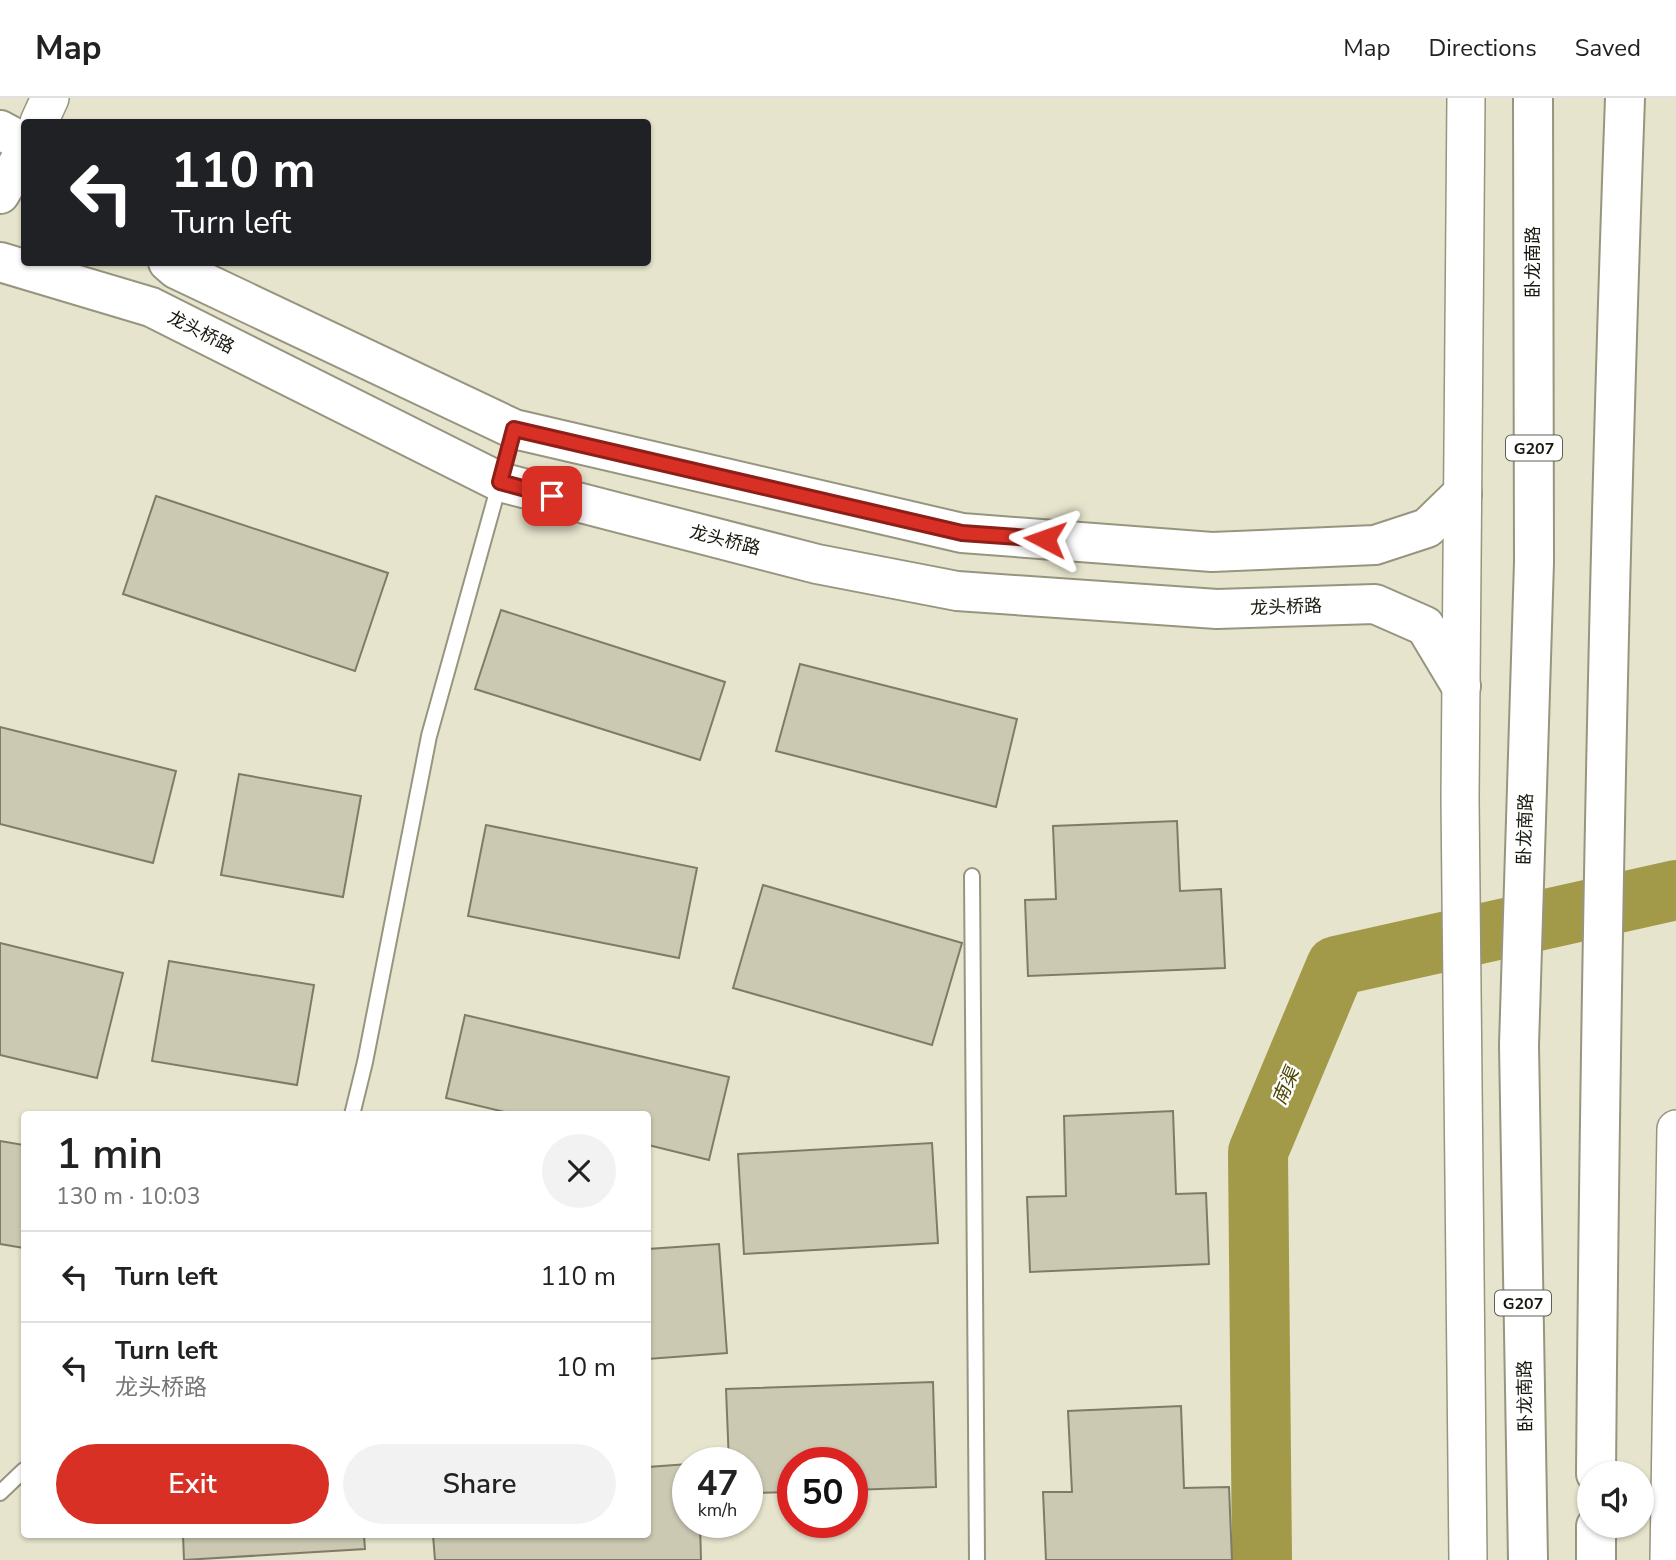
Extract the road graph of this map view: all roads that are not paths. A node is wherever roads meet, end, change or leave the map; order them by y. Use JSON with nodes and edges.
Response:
{"nodes":[{"id":1,"x":50,"y":98,"type":"edge"},
{"id":2,"x":1466,"y":98,"type":"edge"},
{"id":3,"x":1533,"y":98,"type":"edge"},
{"id":4,"x":1625,"y":98,"type":"edge"},
{"id":5,"x":40,"y":119,"type":"edge"},
{"id":6,"x":0,"y":130,"type":"edge"},
{"id":7,"x":21,"y":141,"type":"edge"},
{"id":8,"x":21,"y":158,"type":"edge"},
{"id":9,"x":0,"y":194,"type":"edge"},
{"id":10,"x":0,"y":262,"type":"edge"},
{"id":11,"x":173,"y":266,"type":"edge"},
{"id":12,"x":514,"y":429,"type":"junction"},
{"id":13,"x":500,"y":482,"type":"junction"},
{"id":14,"x":1462,"y":494,"type":"junction"},
{"id":15,"x":1461,"y":686,"type":"junction"},
{"id":16,"x":972,"y":876,"type":"dead end"},
{"id":17,"x":353,"y":1111,"type":"edge"},
{"id":18,"x":1676,"y":1129,"type":"edge"},
{"id":19,"x":1596,"y":1461,"type":"edge"},
{"id":20,"x":21,"y":1473,"type":"edge"},
{"id":21,"x":0,"y":1493,"type":"edge"},
{"id":22,"x":1596,"y":1538,"type":"edge"},
{"id":23,"x":976,"y":1560,"type":"edge"},
{"id":24,"x":1468,"y":1560,"type":"edge"},
{"id":25,"x":1528,"y":1560,"type":"edge"},
{"id":26,"x":1595,"y":1560,"type":"edge"},
{"id":27,"x":1669,"y":1560,"type":"edge"}],
"edges":[{"from":1,"to":5,"type":"street"},
{"from":2,"to":14,"type":"street"},
{"from":3,"to":25,"type":"main road","name":"卧龙南路","number":"G207"},
{"from":4,"to":19,"type":"main road"},
{"from":6,"to":7,"type":"main road"},
{"from":8,"to":9,"type":"main road"},
{"from":10,"to":13,"type":"main road","name":"龙头桥路"},
{"from":11,"to":12,"type":"main road"},
{"from":12,"to":13,"type":"lane"},
{"from":12,"to":14,"type":"main road"},
{"from":13,"to":15,"type":"main road","name":"龙头桥路"},
{"from":13,"to":17,"type":"lane"},
{"from":14,"to":15,"type":"street"},
{"from":15,"to":24,"type":"street"},
{"from":16,"to":23,"type":"lane"},
{"from":18,"to":27,"type":"street"},
{"from":20,"to":21,"type":"lane"},
{"from":22,"to":26,"type":"main road"}]}
